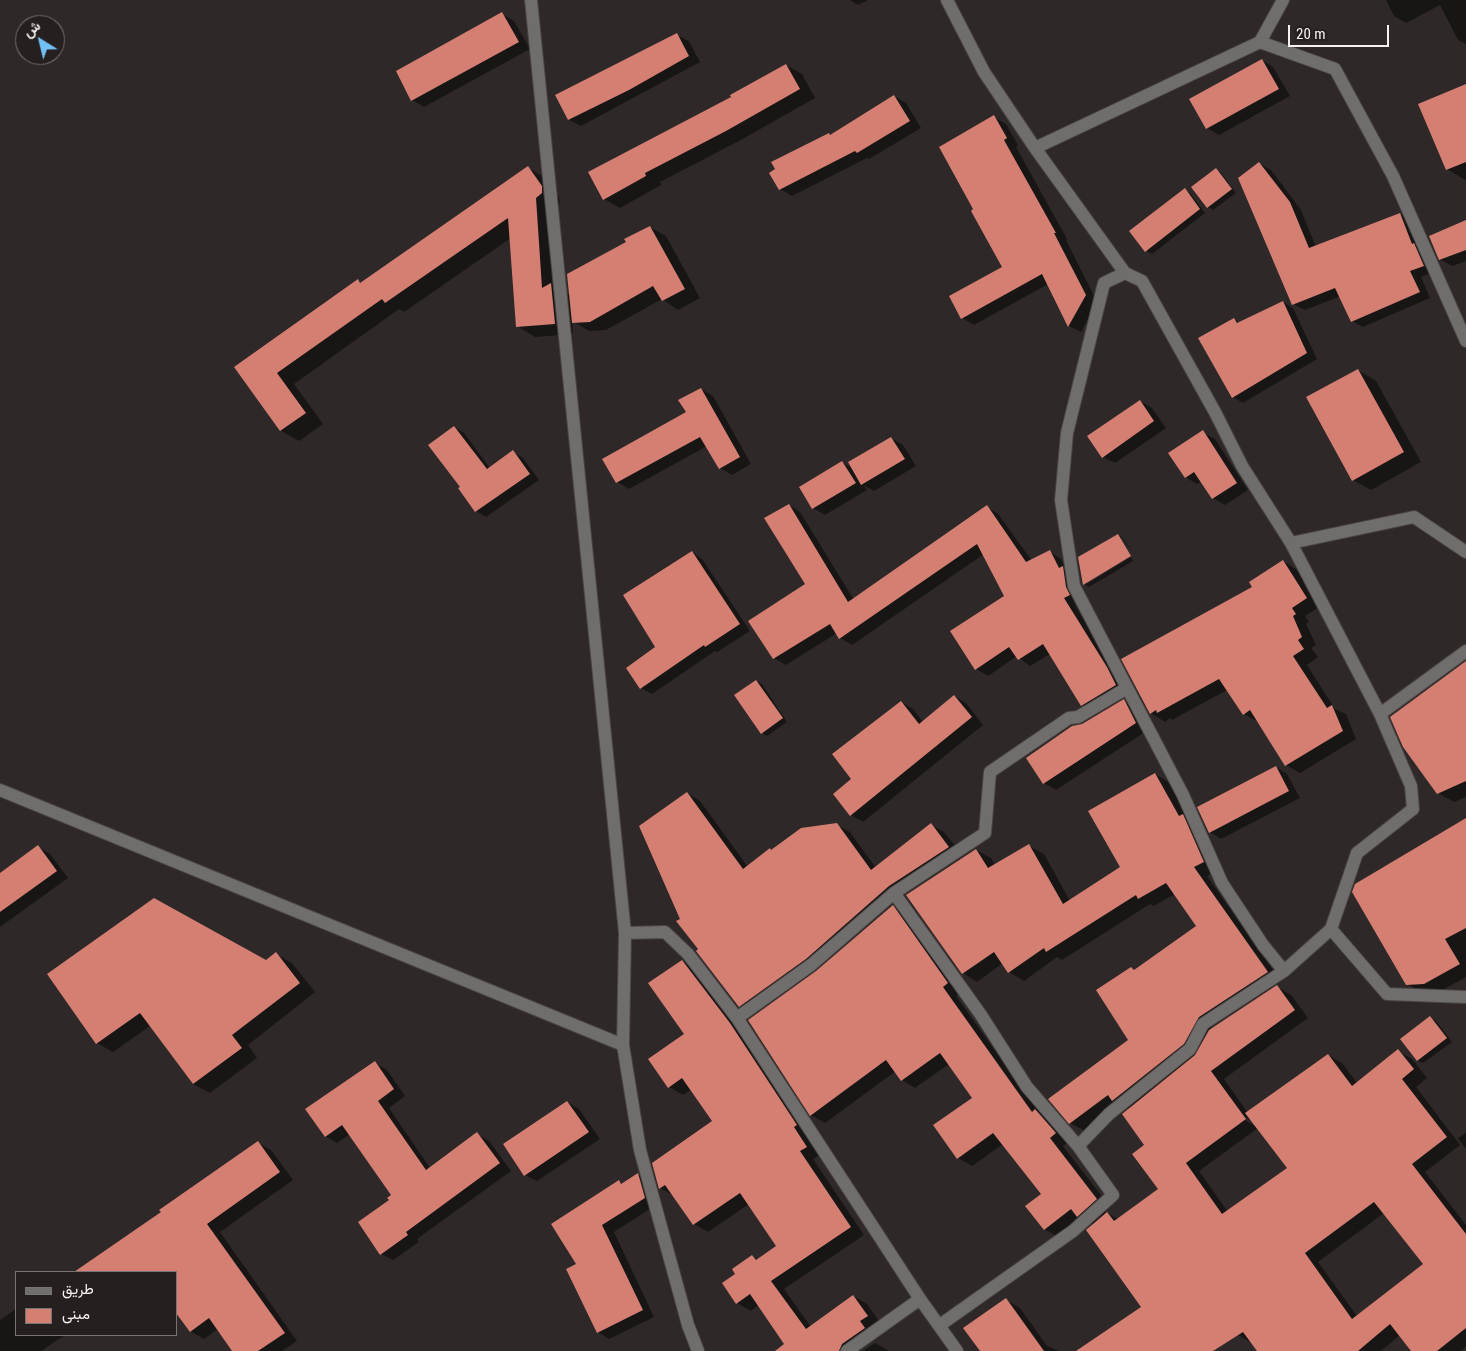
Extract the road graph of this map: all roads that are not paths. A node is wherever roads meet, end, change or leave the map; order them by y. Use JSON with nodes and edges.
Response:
{"nodes":[{"id":1,"x":531,"y":0,"type":"edge"},
{"id":2,"x":947,"y":0,"type":"edge"},
{"id":3,"x":1283,"y":0,"type":"edge"},
{"id":4,"x":1260,"y":42,"type":"junction"},
{"id":5,"x":1035,"y":148,"type":"junction"},
{"id":6,"x":1125,"y":273,"type":"junction"},
{"id":7,"x":1466,"y":341,"type":"edge"},
{"id":8,"x":1291,"y":543,"type":"junction"},
{"id":9,"x":1466,"y":552,"type":"edge"},
{"id":10,"x":1466,"y":651,"type":"edge"},
{"id":11,"x":1127,"y":688,"type":"junction"},
{"id":12,"x":1380,"y":714,"type":"junction"},
{"id":13,"x":0,"y":790,"type":"edge"},
{"id":14,"x":894,"y":893,"type":"junction"},
{"id":15,"x":1331,"y":929,"type":"junction"},
{"id":16,"x":625,"y":933,"type":"junction"},
{"id":17,"x":1284,"y":971,"type":"junction"},
{"id":18,"x":1466,"y":997,"type":"edge"},
{"id":19,"x":737,"y":1018,"type":"junction"},
{"id":20,"x":623,"y":1045,"type":"junction"},
{"id":21,"x":1078,"y":1146,"type":"junction"},
{"id":22,"x":920,"y":1299,"type":"junction"},
{"id":23,"x":940,"y":1325,"type":"junction"},
{"id":24,"x":698,"y":1351,"type":"edge"},
{"id":25,"x":847,"y":1351,"type":"edge"},
{"id":26,"x":957,"y":1351,"type":"edge"}],
"edges":[{"from":1,"to":16,"type":"street"},
{"from":2,"to":5,"type":"street"},
{"from":3,"to":4,"type":"street"},
{"from":4,"to":5,"type":"street"},
{"from":4,"to":7,"type":"street"},
{"from":5,"to":6,"type":"street"},
{"from":6,"to":8,"type":"street"},
{"from":6,"to":11,"type":"street"},
{"from":8,"to":9,"type":"street"},
{"from":8,"to":12,"type":"street"},
{"from":10,"to":12,"type":"street"},
{"from":11,"to":14,"type":"street"},
{"from":11,"to":17,"type":"street"},
{"from":12,"to":15,"type":"street"},
{"from":13,"to":20,"type":"street"},
{"from":14,"to":19,"type":"street"},
{"from":14,"to":21,"type":"street"},
{"from":15,"to":17,"type":"street"},
{"from":15,"to":18,"type":"street"},
{"from":16,"to":19,"type":"street"},
{"from":16,"to":20,"type":"street"},
{"from":17,"to":21,"type":"street"},
{"from":19,"to":22,"type":"street"},
{"from":20,"to":24,"type":"street"},
{"from":21,"to":23,"type":"street"},
{"from":22,"to":23,"type":"street"},
{"from":22,"to":25,"type":"street"},
{"from":23,"to":26,"type":"street"}]}
